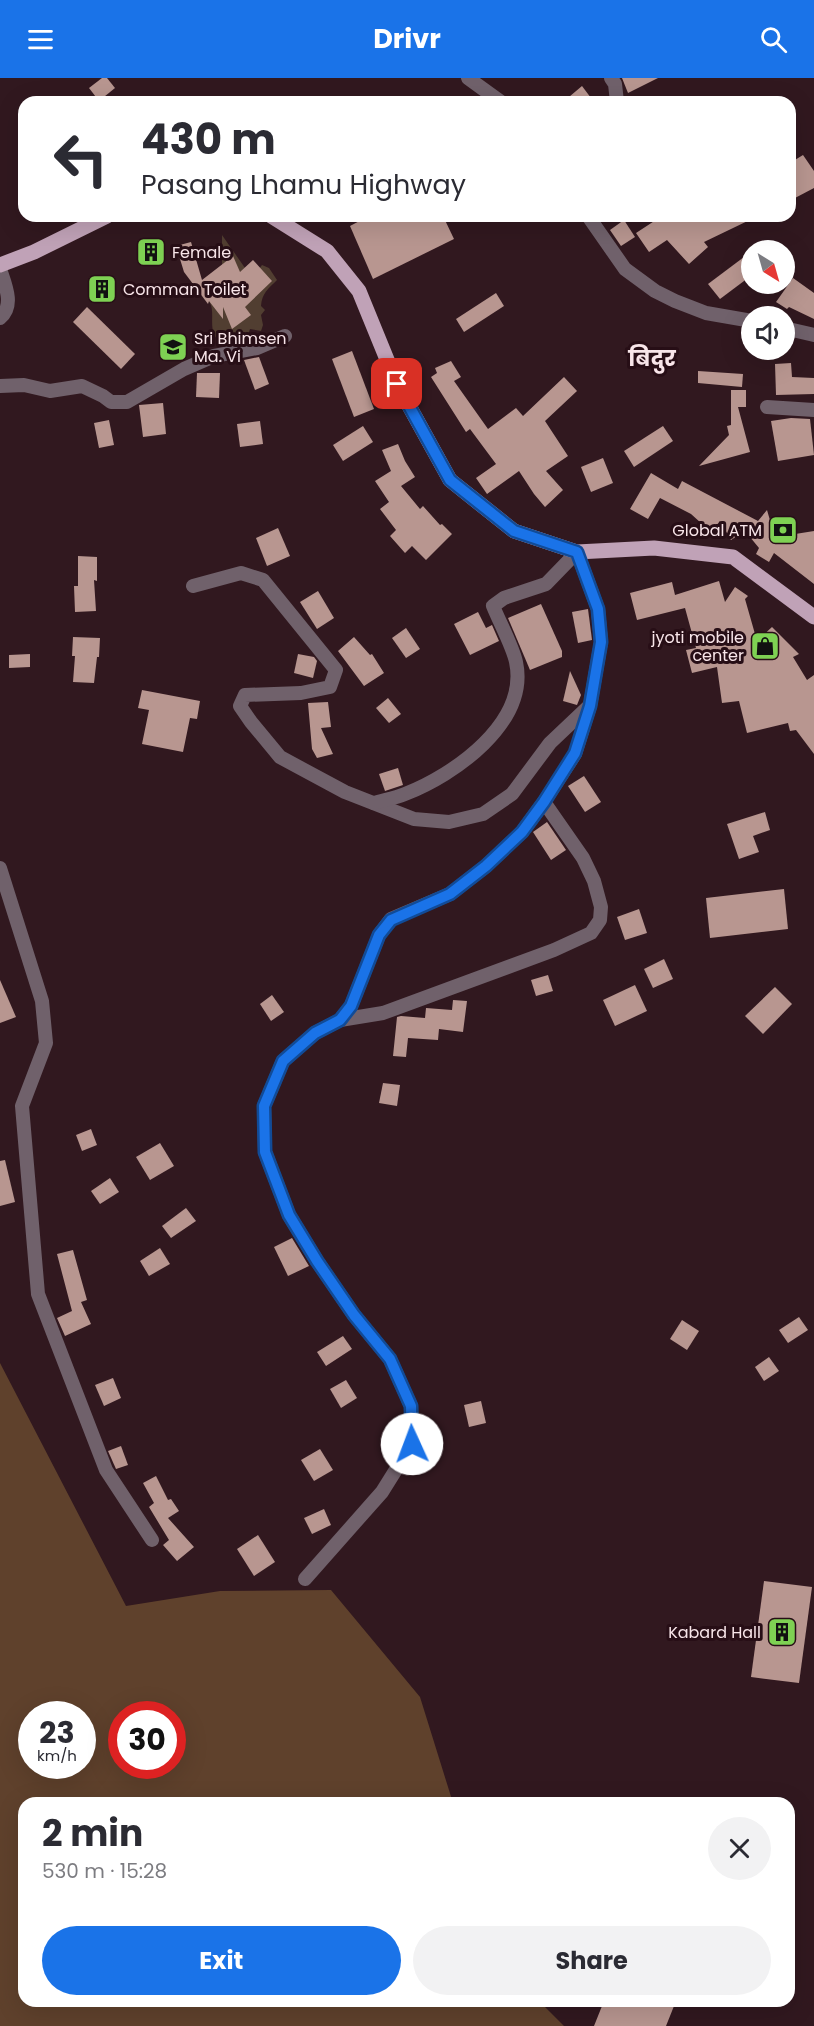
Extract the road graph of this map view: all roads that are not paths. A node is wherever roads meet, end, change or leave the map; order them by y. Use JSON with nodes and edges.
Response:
{"nodes":[{"id":1,"x":468,"y":78,"type":"edge"},
{"id":2,"x":611,"y":78,"type":"edge"},
{"id":3,"x":493,"y":96,"type":"edge"},
{"id":4,"x":616,"y":96,"type":"edge"},
{"id":5,"x":95,"y":222,"type":"edge"},
{"id":6,"x":281,"y":222,"type":"edge"},
{"id":7,"x":592,"y":222,"type":"edge"},
{"id":8,"x":0,"y":265,"type":"edge"},
{"id":9,"x":0,"y":269,"type":"edge"},
{"id":10,"x":0,"y":318,"type":"edge"},
{"id":11,"x":741,"y":319,"type":"edge"},
{"id":12,"x":795,"y":331,"type":"edge"},
{"id":13,"x":814,"y":335,"type":"edge"},
{"id":14,"x":285,"y":336,"type":"dead end"},
{"id":15,"x":0,"y":386,"type":"edge"},
{"id":16,"x":767,"y":407,"type":"dead end"},
{"id":17,"x":814,"y":411,"type":"edge"},
{"id":18,"x":577,"y":552,"type":"junction"},
{"id":19,"x":193,"y":586,"type":"dead end"},
{"id":20,"x":814,"y":617,"type":"edge"},
{"id":21,"x":590,"y":706,"type":"junction"},
{"id":22,"x":544,"y":802,"type":"junction"},
{"id":23,"x":374,"y":803,"type":"junction"},
{"id":24,"x":0,"y":868,"type":"edge"},
{"id":25,"x":340,"y":1020,"type":"junction"},
{"id":26,"x":152,"y":1539,"type":"dead end"},
{"id":27,"x":305,"y":1578,"type":"dead end"}],
"edges":[{"from":1,"to":3,"type":"street"},
{"from":2,"to":4,"type":"street"},
{"from":5,"to":8,"type":"main road"},
{"from":6,"to":18,"type":"main road"},
{"from":7,"to":11,"type":"street"},
{"from":9,"to":10,"type":"street"},
{"from":12,"to":13,"type":"street"},
{"from":14,"to":15,"type":"street"},
{"from":16,"to":17,"type":"street"},
{"from":18,"to":20,"type":"main road"},
{"from":18,"to":21,"type":"street"},
{"from":18,"to":23,"type":"street"},
{"from":19,"to":23,"type":"street"},
{"from":21,"to":22,"type":"street"},
{"from":21,"to":23,"type":"street"},
{"from":22,"to":25,"type":"street"},
{"from":22,"to":25,"type":"street"},
{"from":24,"to":26,"type":"street"},
{"from":25,"to":27,"type":"street"}]}
